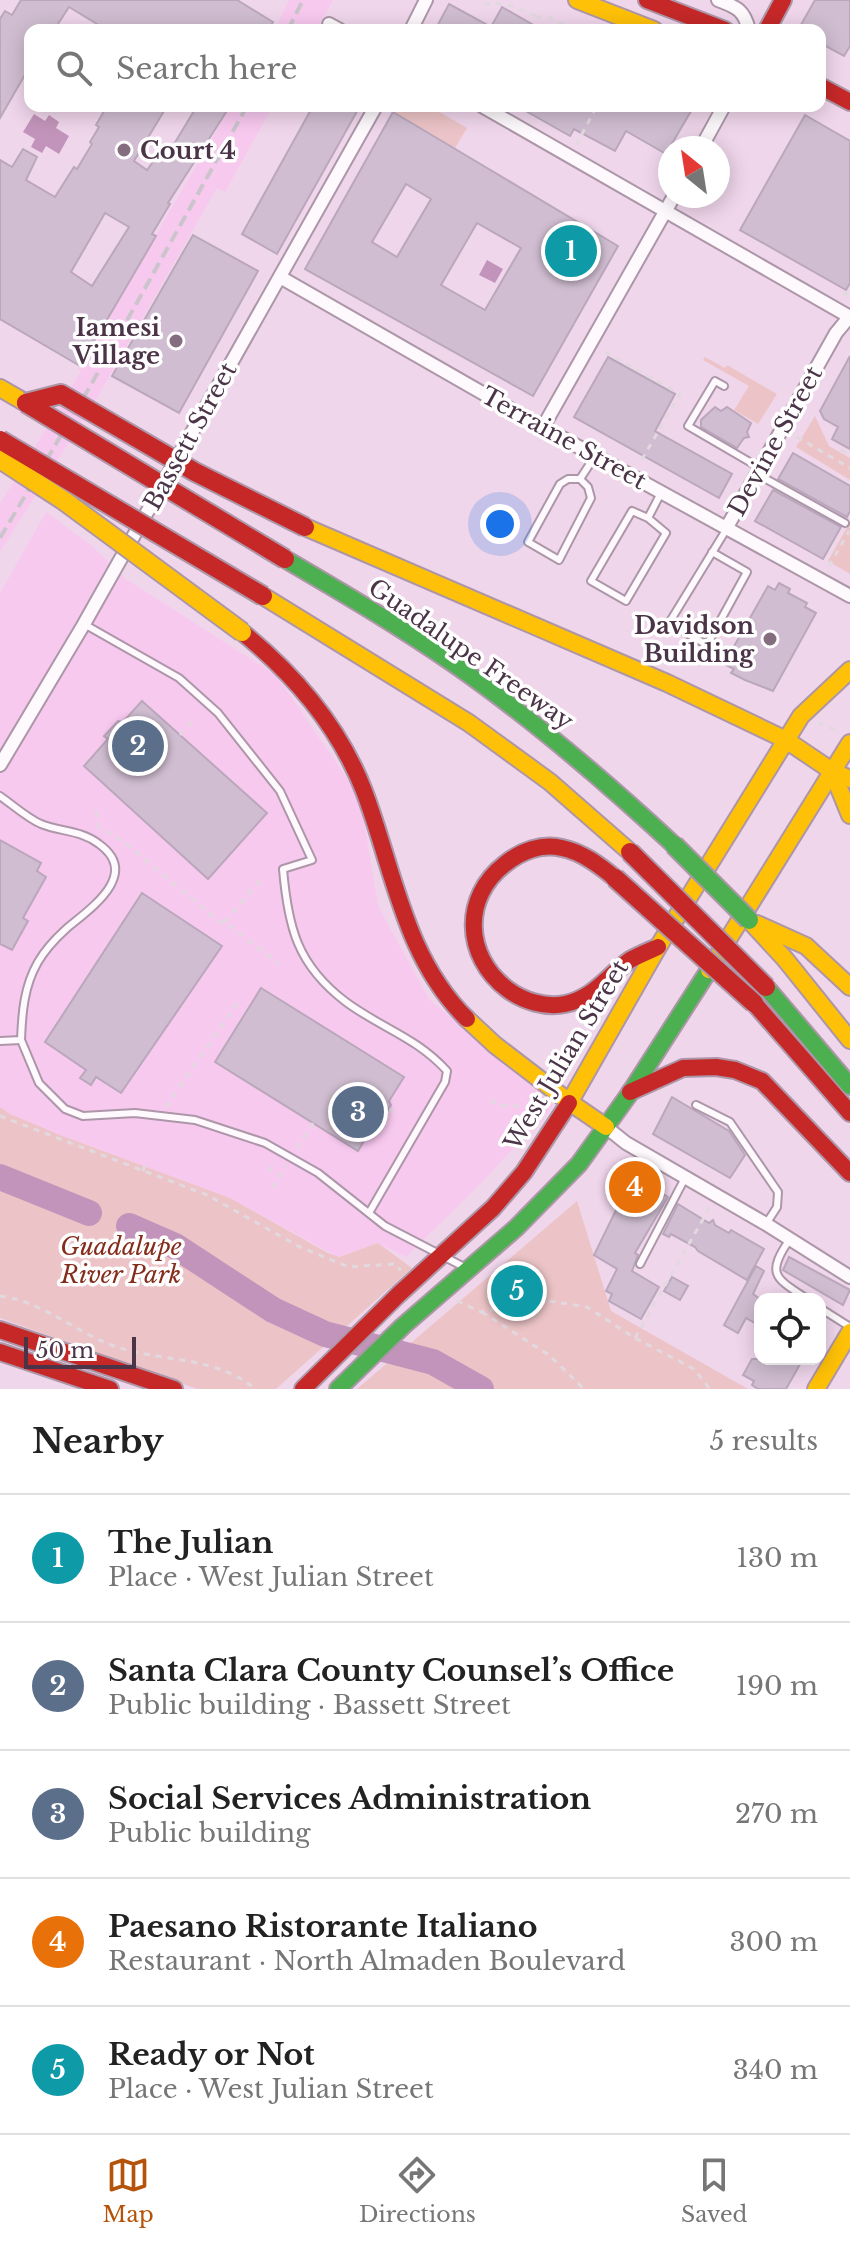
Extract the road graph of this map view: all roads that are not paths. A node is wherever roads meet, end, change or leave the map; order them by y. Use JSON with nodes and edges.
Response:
{"nodes":[{"id":1,"x":426,"y":0,"type":"edge"},
{"id":2,"x":577,"y":0,"type":"edge"},
{"id":3,"x":647,"y":0,"type":"edge"},
{"id":4,"x":718,"y":0,"type":"edge"},
{"id":5,"x":783,"y":0,"type":"edge"},
{"id":6,"x":414,"y":24,"type":"edge"},
{"id":7,"x":639,"y":24,"type":"edge"},
{"id":8,"x":709,"y":24,"type":"edge"},
{"id":9,"x":747,"y":24,"type":"edge"},
{"id":10,"x":770,"y":24,"type":"edge"},
{"id":11,"x":826,"y":89,"type":"edge"},
{"id":12,"x":850,"y":102,"type":"edge"},
{"id":13,"x":373,"y":112,"type":"edge"},
{"id":14,"x":493,"y":112,"type":"edge"},
{"id":15,"x":721,"y":112,"type":"edge"},
{"id":16,"x":708,"y":136,"type":"edge"},
{"id":17,"x":666,"y":210,"type":"junction"},
{"id":18,"x":280,"y":277,"type":"junction"},
{"id":19,"x":850,"y":316,"type":"edge"},
{"id":20,"x":724,"y":386,"type":"dead end"},
{"id":21,"x":0,"y":388,"type":"edge"},
{"id":22,"x":26,"y":403,"type":"junction"},
{"id":23,"x":543,"y":427,"type":"junction"},
{"id":24,"x":0,"y":440,"type":"edge"},
{"id":25,"x":595,"y":456,"type":"junction"},
{"id":26,"x":0,"y":459,"type":"edge"},
{"id":27,"x":759,"y":471,"type":"junction"},
{"id":28,"x":580,"y":479,"type":"junction"},
{"id":29,"x":661,"y":493,"type":"junction"},
{"id":30,"x":648,"y":518,"type":"junction"},
{"id":31,"x":848,"y":526,"type":"edge"},
{"id":32,"x":727,"y":527,"type":"junction"},
{"id":33,"x":712,"y":552,"type":"junction"},
{"id":34,"x":850,"y":596,"type":"edge"},
{"id":35,"x":84,"y":624,"type":"junction"},
{"id":36,"x":850,"y":670,"type":"edge"},
{"id":37,"x":843,"y":736,"type":"edge"},
{"id":38,"x":786,"y":740,"type":"junction"},
{"id":39,"x":0,"y":765,"type":"edge"},
{"id":40,"x":832,"y":771,"type":"junction"},
{"id":41,"x":850,"y":779,"type":"edge"},
{"id":42,"x":0,"y":796,"type":"edge"},
{"id":43,"x":850,"y":815,"type":"edge"},
{"id":44,"x":749,"y":920,"type":"junction"},
{"id":45,"x":658,"y":947,"type":"junction"},
{"id":46,"x":850,"y":987,"type":"edge"},
{"id":47,"x":21,"y":1040,"type":"junction"},
{"id":48,"x":850,"y":1040,"type":"edge"},
{"id":49,"x":0,"y":1041,"type":"edge"},
{"id":50,"x":850,"y":1086,"type":"edge"},
{"id":51,"x":630,"y":1092,"type":"junction"},
{"id":52,"x":568,"y":1101,"type":"junction"},
{"id":53,"x":696,"y":1105,"type":"dead end"},
{"id":54,"x":850,"y":1113,"type":"edge"},
{"id":55,"x":606,"y":1127,"type":"junction"},
{"id":56,"x":850,"y":1173,"type":"edge"},
{"id":57,"x":685,"y":1178,"type":"junction"},
{"id":58,"x":369,"y":1213,"type":"junction"},
{"id":59,"x":766,"y":1224,"type":"junction"},
{"id":60,"x":791,"y":1238,"type":"junction"},
{"id":61,"x":441,"y":1256,"type":"junction"},
{"id":62,"x":640,"y":1264,"type":"dead end"},
{"id":63,"x":469,"y":1269,"type":"junction"},
{"id":64,"x":850,"y":1277,"type":"edge"},
{"id":65,"x":798,"y":1293,"type":"edge"},
{"id":66,"x":826,"y":1312,"type":"edge"},
{"id":67,"x":850,"y":1329,"type":"edge"},
{"id":68,"x":0,"y":1330,"type":"edge"},
{"id":69,"x":0,"y":1352,"type":"edge"},
{"id":70,"x":306,"y":1386,"type":"edge"},
{"id":71,"x":110,"y":1389,"type":"edge"},
{"id":72,"x":174,"y":1389,"type":"edge"},
{"id":73,"x":338,"y":1389,"type":"edge"},
{"id":74,"x":816,"y":1389,"type":"edge"}],
"edges":[{"from":1,"to":6,"type":"street"},
{"from":2,"to":7,"type":"main road"},
{"from":3,"to":8,"type":"main road"},
{"from":4,"to":9,"type":"street"},
{"from":5,"to":10,"type":"main road"},
{"from":11,"to":12,"type":"main road"},
{"from":13,"to":18,"type":"street","name":"Bassett Street"},
{"from":14,"to":17,"type":"street"},
{"from":15,"to":16,"type":"street"},
{"from":17,"to":19,"type":"street"},
{"from":17,"to":23,"type":"street"},
{"from":18,"to":23,"type":"street","name":"Terraine Street"},
{"from":18,"to":35,"type":"street","name":"Bassett Street"},
{"from":19,"to":27,"type":"street","name":"Devine Street"},
{"from":20,"to":27,"type":"lane"},
{"from":21,"to":22,"type":"main road","name":"Guadalupe Freeway"},
{"from":22,"to":38,"type":"main road","bridge":true},
{"from":22,"to":44,"type":"main road","name":"Guadalupe Freeway","bridge":true},
{"from":23,"to":25,"type":"street","name":"Terraine Street"},
{"from":24,"to":50,"type":"main road","bridge":true},
{"from":25,"to":28,"type":"lane"},
{"from":25,"to":29,"type":"street","name":"Terraine Street"},
{"from":26,"to":52,"type":"main road","bridge":true},
{"from":27,"to":31,"type":"lane"},
{"from":27,"to":32,"type":"street","name":"Devine Street"},
{"from":28,"to":28,"type":"lane"},
{"from":29,"to":30,"type":"lane"},
{"from":29,"to":32,"type":"street","name":"Terraine Street"},
{"from":30,"to":30,"type":"lane"},
{"from":32,"to":33,"type":"lane"},
{"from":32,"to":34,"type":"street","name":"Terraine Street"},
{"from":33,"to":33,"type":"lane"},
{"from":35,"to":39,"type":"street","name":"Bassett Street"},
{"from":35,"to":58,"type":"lane"},
{"from":36,"to":38,"type":"main road","name":"West Julian Street"},
{"from":37,"to":40,"type":"main road"},
{"from":38,"to":40,"type":"main road"},
{"from":38,"to":45,"type":"main road","name":"West Julian Street"},
{"from":40,"to":41,"type":"main road"},
{"from":40,"to":43,"type":"main road"},
{"from":40,"to":51,"type":"main road"},
{"from":42,"to":47,"type":"lane"},
{"from":44,"to":46,"type":"main road"},
{"from":44,"to":48,"type":"main road","name":"Guadalupe Freeway"},
{"from":45,"to":52,"type":"main road","name":"West Julian Street"},
{"from":45,"to":54,"type":"main road","bridge":true},
{"from":47,"to":49,"type":"lane"},
{"from":47,"to":58,"type":"lane"},
{"from":51,"to":55,"type":"main road"},
{"from":51,"to":56,"type":"main road"},
{"from":52,"to":55,"type":"main road"},
{"from":52,"to":61,"type":"main road","name":"West Julian Street"},
{"from":53,"to":59,"type":"lane"},
{"from":55,"to":57,"type":"street"},
{"from":55,"to":63,"type":"main road"},
{"from":57,"to":59,"type":"street"},
{"from":57,"to":62,"type":"lane"},
{"from":58,"to":61,"type":"lane"},
{"from":59,"to":60,"type":"street"},
{"from":60,"to":64,"type":"street"},
{"from":60,"to":65,"type":"lane"},
{"from":61,"to":63,"type":"lane"},
{"from":61,"to":70,"type":"main road","name":"West Julian Street"},
{"from":63,"to":73,"type":"main road"},
{"from":66,"to":67,"type":"lane"},
{"from":67,"to":74,"type":"main road"},
{"from":68,"to":72,"type":"main road"},
{"from":69,"to":71,"type":"main road"}]}
